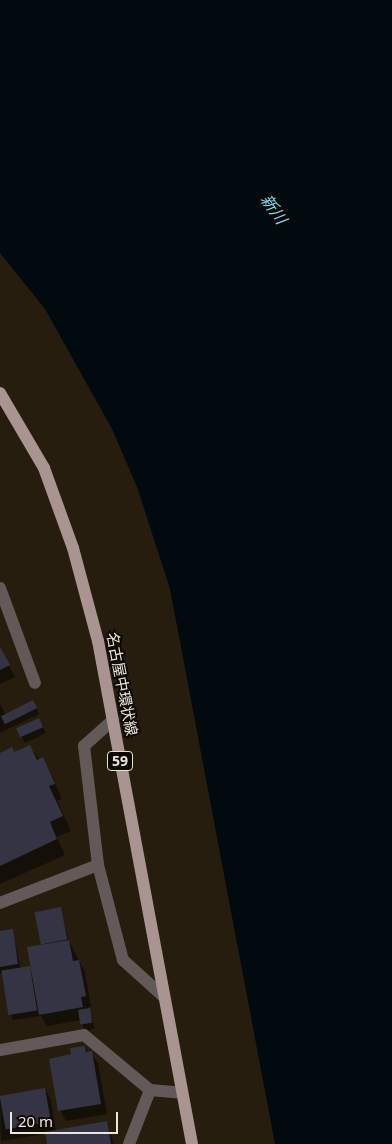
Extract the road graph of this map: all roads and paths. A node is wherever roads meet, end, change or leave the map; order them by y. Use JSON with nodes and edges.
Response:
{"nodes":[{"id":1,"x":0,"y":393,"type":"edge"},
{"id":2,"x":0,"y":588,"type":"edge"},
{"id":3,"x":34,"y":683,"type":"dead end"},
{"id":4,"x":113,"y":720,"type":"junction"},
{"id":5,"x":98,"y":865,"type":"junction"},
{"id":6,"x":0,"y":904,"type":"edge"},
{"id":7,"x":164,"y":997,"type":"junction"},
{"id":8,"x":0,"y":1050,"type":"edge"},
{"id":9,"x":150,"y":1090,"type":"junction"},
{"id":10,"x":182,"y":1093,"type":"junction"},
{"id":11,"x":129,"y":1144,"type":"edge"},
{"id":12,"x":192,"y":1144,"type":"edge"}],
"edges":[{"from":1,"to":4,"type":"main road","name":"名古屋中環状線","number":"59"},
{"from":2,"to":3,"type":"street"},
{"from":4,"to":5,"type":"street"},
{"from":4,"to":7,"type":"main road","name":"名古屋中環状線","number":"59"},
{"from":5,"to":6,"type":"street"},
{"from":5,"to":7,"type":"street"},
{"from":7,"to":10,"type":"main road","name":"名古屋中環状線","number":"59"},
{"from":8,"to":9,"type":"street"},
{"from":9,"to":10,"type":"street"},
{"from":9,"to":11,"type":"street"},
{"from":10,"to":12,"type":"main road","name":"名古屋中環状線","number":"59"}]}
